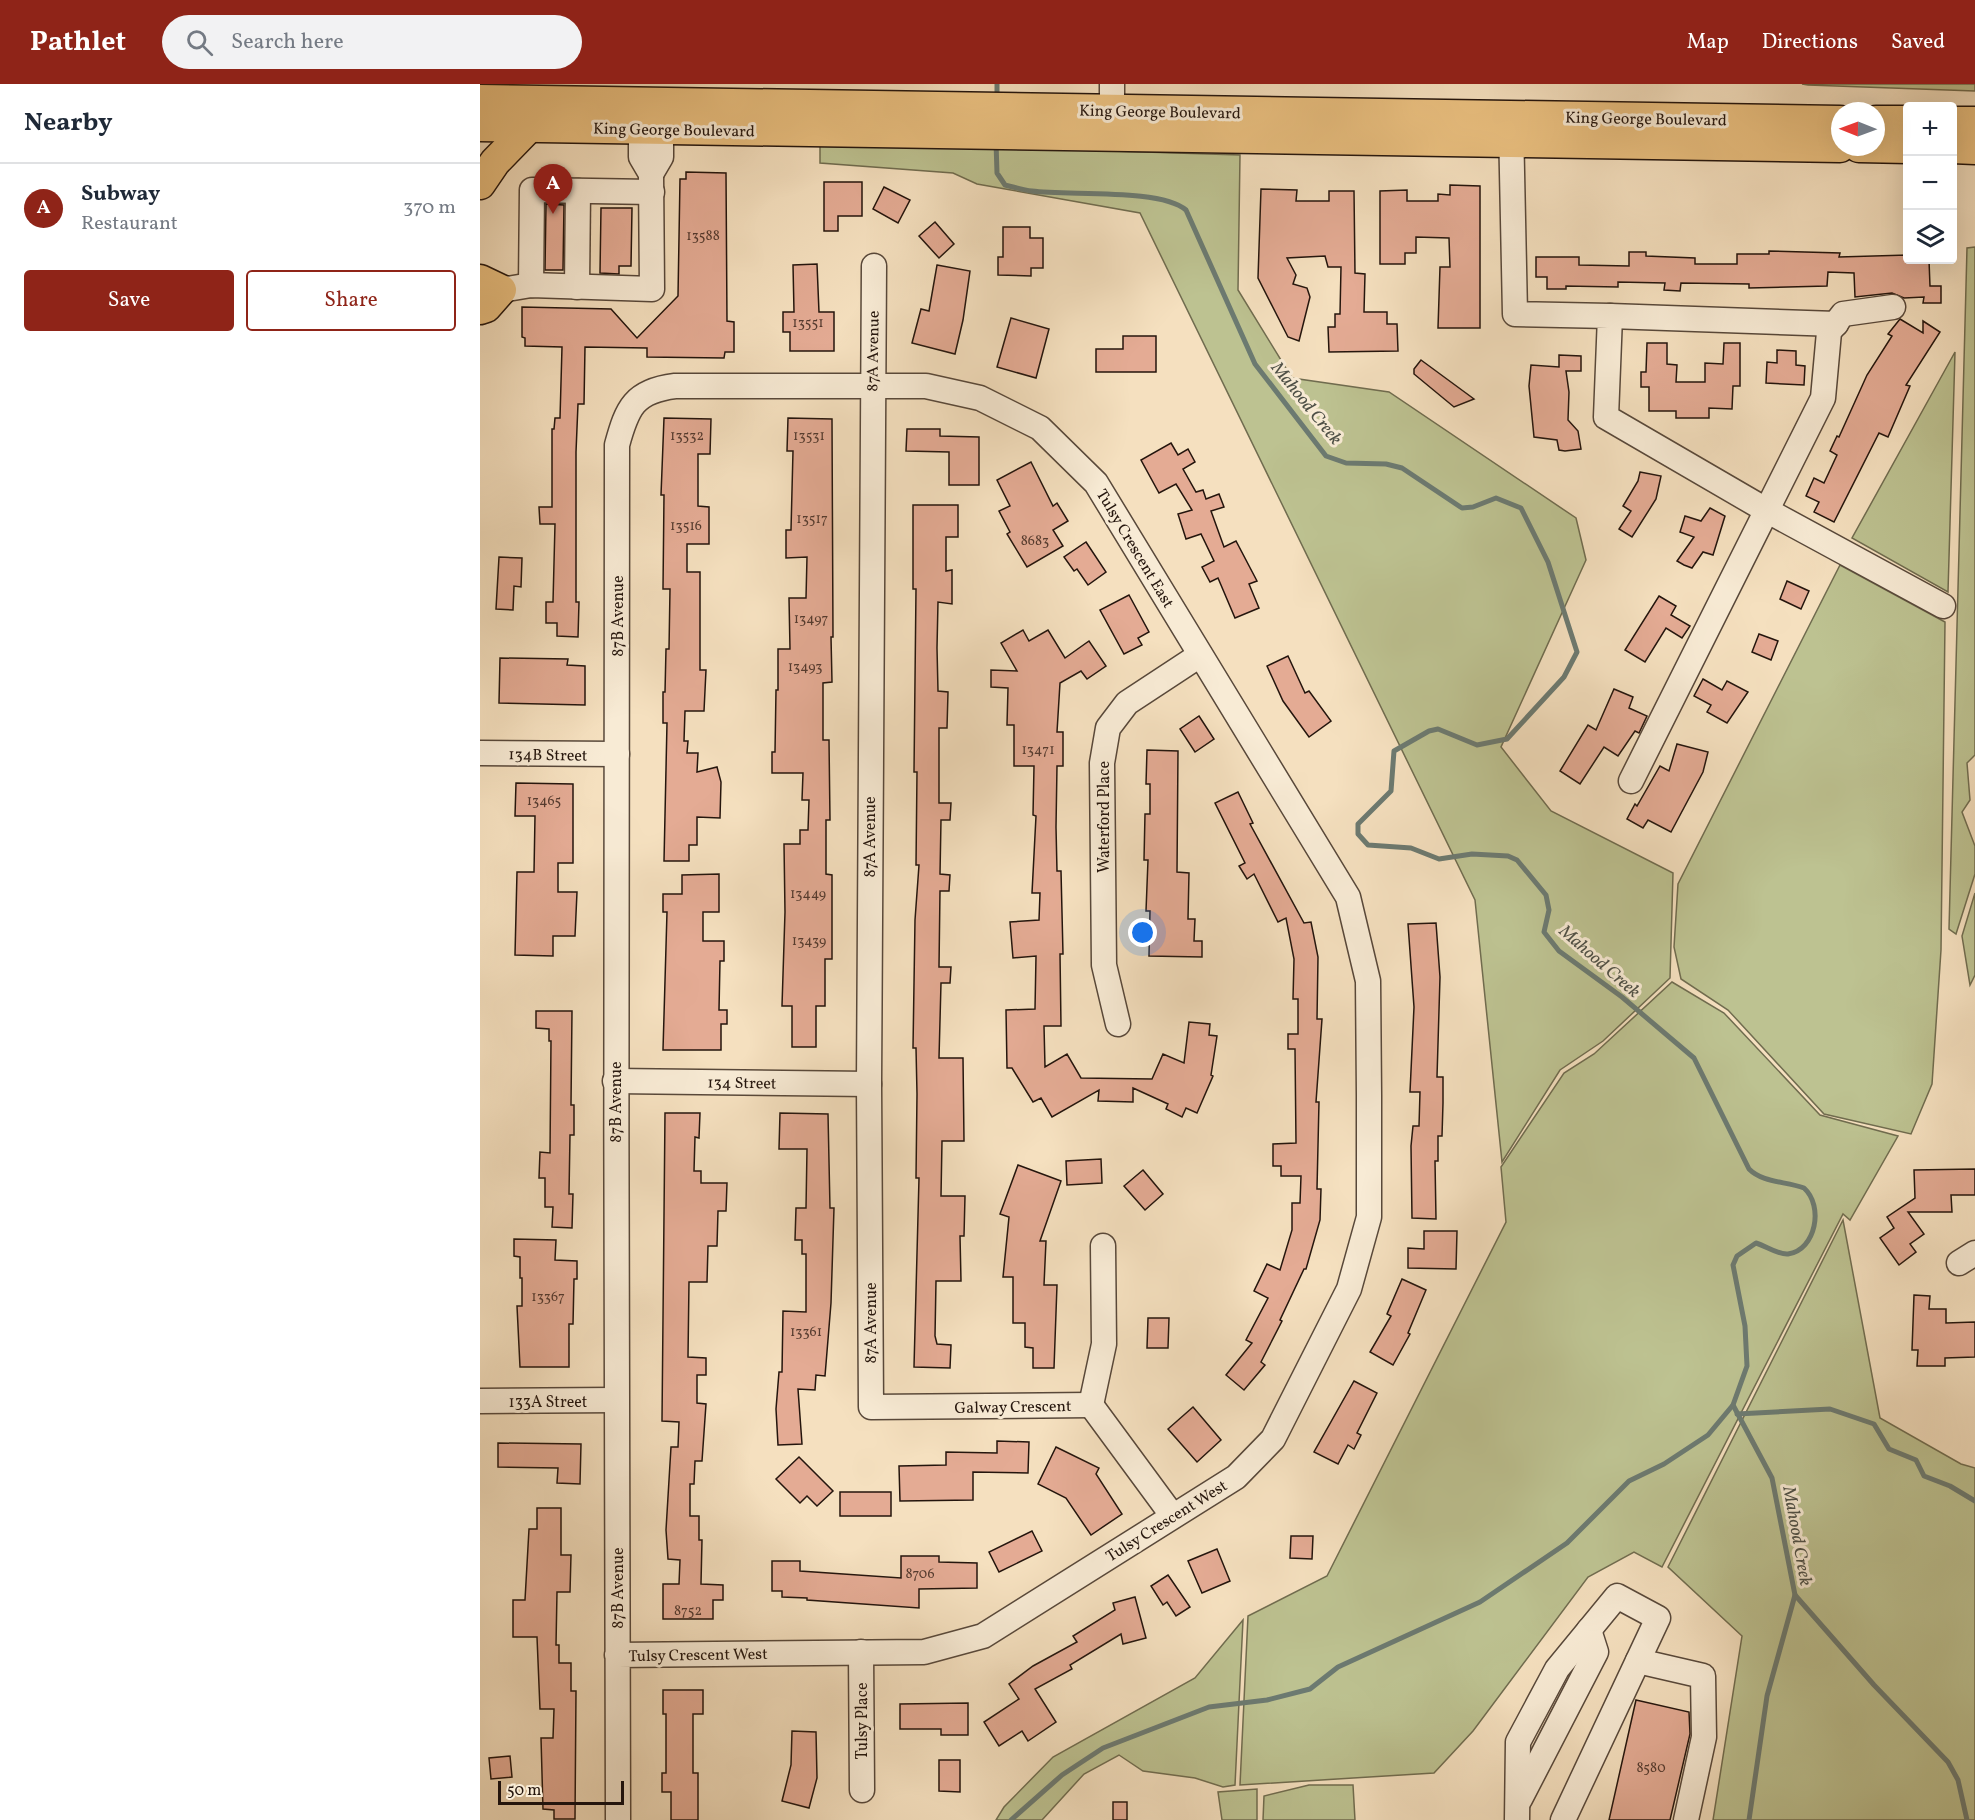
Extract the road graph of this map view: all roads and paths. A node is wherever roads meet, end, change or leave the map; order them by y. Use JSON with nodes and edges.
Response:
{"nodes":[{"id":1,"x":1112,"y":98,"type":"edge"},
{"id":2,"x":480,"y":100,"type":"edge"},
{"id":3,"x":525,"y":104,"type":"edge"},
{"id":4,"x":954,"y":120,"type":"junction"},
{"id":5,"x":1831,"y":121,"type":"edge"},
{"id":6,"x":1885,"y":121,"type":"edge"},
{"id":7,"x":1045,"y":122,"type":"junction"},
{"id":8,"x":1903,"y":122,"type":"edge"},
{"id":9,"x":1957,"y":122,"type":"edge"},
{"id":10,"x":1975,"y":122,"type":"edge"},
{"id":11,"x":480,"y":126,"type":"edge"},
{"id":12,"x":1302,"y":126,"type":"junction"},
{"id":13,"x":651,"y":129,"type":"junction"},
{"id":14,"x":1511,"y":129,"type":"junction"},
{"id":15,"x":1831,"y":147,"type":"edge"},
{"id":16,"x":1885,"y":148,"type":"edge"},
{"id":17,"x":1903,"y":148,"type":"edge"},
{"id":18,"x":1957,"y":148,"type":"edge"},
{"id":19,"x":1975,"y":149,"type":"edge"},
{"id":20,"x":480,"y":183,"type":"edge"},
{"id":21,"x":652,"y":183,"type":"junction"},
{"id":22,"x":578,"y":191,"type":"junction"},
{"id":23,"x":874,"y":266,"type":"dead end"},
{"id":24,"x":531,"y":285,"type":"junction"},
{"id":25,"x":577,"y":287,"type":"junction"},
{"id":26,"x":487,"y":293,"type":"edge"},
{"id":27,"x":1893,"y":307,"type":"dead end"},
{"id":28,"x":1610,"y":316,"type":"junction"},
{"id":29,"x":1836,"y":324,"type":"junction"},
{"id":30,"x":871,"y":386,"type":"junction"},
{"id":31,"x":645,"y":393,"type":"joint"},
{"id":32,"x":1766,"y":510,"type":"junction"},
{"id":33,"x":1943,"y":606,"type":"dead end"},
{"id":34,"x":1200,"y":656,"type":"junction"},
{"id":35,"x":480,"y":753,"type":"edge"},
{"id":36,"x":617,"y":754,"type":"junction"},
{"id":37,"x":1631,"y":781,"type":"dead end"},
{"id":38,"x":1368,"y":1011,"type":"joint"},
{"id":39,"x":1118,"y":1024,"type":"dead end"},
{"id":40,"x":615,"y":1081,"type":"junction"},
{"id":41,"x":868,"y":1084,"type":"junction"},
{"id":42,"x":1103,"y":1245,"type":"dead end"},
{"id":43,"x":480,"y":1401,"type":"edge"},
{"id":44,"x":616,"y":1401,"type":"junction"},
{"id":45,"x":1091,"y":1405,"type":"junction"},
{"id":46,"x":871,"y":1407,"type":"joint"},
{"id":47,"x":1172,"y":1515,"type":"junction"},
{"id":48,"x":861,"y":1652,"type":"junction"},
{"id":49,"x":617,"y":1655,"type":"junction"},
{"id":50,"x":1638,"y":1661,"type":"junction"},
{"id":51,"x":862,"y":1790,"type":"dead end"},
{"id":52,"x":1517,"y":1812,"type":"edge"},
{"id":53,"x":618,"y":1820,"type":"edge"},
{"id":54,"x":1563,"y":1820,"type":"edge"},
{"id":55,"x":1686,"y":1820,"type":"edge"}],
"edges":[{"from":1,"to":7,"type":"main road","name":"King George Boulevard"},
{"from":1,"to":12,"type":"main road","name":"King George Boulevard"},
{"from":2,"to":3,"type":"main road","name":"King George Boulevard"},
{"from":3,"to":4,"type":"main road","name":"King George Boulevard"},
{"from":3,"to":11,"type":"main road","name":"King George Boulevard"},
{"from":3,"to":13,"type":"main road","name":"King George Boulevard"},
{"from":3,"to":20,"type":"main road"},
{"from":4,"to":7,"type":"main road","name":"King George Boulevard"},
{"from":4,"to":13,"type":"main road","name":"King George Boulevard"},
{"from":5,"to":14,"type":"main road","name":"King George Boulevard"},
{"from":6,"to":8,"type":"main road"},
{"from":7,"to":12,"type":"main road","name":"King George Boulevard"},
{"from":9,"to":10,"type":"main road"},
{"from":12,"to":14,"type":"main road","name":"King George Boulevard"},
{"from":13,"to":21,"type":"street"},
{"from":14,"to":15,"type":"main road","name":"King George Boulevard"},
{"from":14,"to":28,"type":"street"},
{"from":16,"to":17,"type":"main road"},
{"from":18,"to":19,"type":"main road"},
{"from":21,"to":22,"type":"street"},
{"from":21,"to":25,"type":"street"},
{"from":22,"to":24,"type":"street"},
{"from":22,"to":25,"type":"street"},
{"from":23,"to":30,"type":"street","name":"87A Avenue"},
{"from":24,"to":25,"type":"street"},
{"from":24,"to":26,"type":"street"},
{"from":27,"to":29,"type":"street"},
{"from":28,"to":29,"type":"street"},
{"from":28,"to":32,"type":"street"},
{"from":29,"to":32,"type":"street"},
{"from":30,"to":31,"type":"street","name":"Tulsy Crescent East"},
{"from":30,"to":34,"type":"street","name":"Tulsy Crescent East"},
{"from":30,"to":41,"type":"street","name":"87A Avenue"},
{"from":31,"to":36,"type":"street","name":"87B Avenue"},
{"from":32,"to":33,"type":"street"},
{"from":32,"to":37,"type":"street"},
{"from":34,"to":38,"type":"street","name":"Tulsy Crescent East"},
{"from":34,"to":39,"type":"street","name":"Waterford Place"},
{"from":35,"to":36,"type":"street","name":"134B Street"},
{"from":36,"to":40,"type":"street","name":"87B Avenue"},
{"from":38,"to":47,"type":"street","name":"Tulsy Crescent West"},
{"from":40,"to":41,"type":"street","name":"134 Street"},
{"from":40,"to":44,"type":"street","name":"87B Avenue"},
{"from":41,"to":46,"type":"street","name":"87A Avenue"},
{"from":42,"to":45,"type":"street"},
{"from":43,"to":44,"type":"street","name":"133A Street"},
{"from":44,"to":49,"type":"street","name":"87B Avenue"},
{"from":45,"to":46,"type":"street","name":"Galway Crescent"},
{"from":45,"to":47,"type":"street","name":"Galway Crescent"},
{"from":47,"to":48,"type":"street","name":"Tulsy Crescent West"},
{"from":48,"to":49,"type":"street","name":"Tulsy Crescent West"},
{"from":48,"to":51,"type":"street","name":"Tulsy Place"},
{"from":49,"to":53,"type":"street","name":"87B Avenue"},
{"from":50,"to":52,"type":"street"},
{"from":50,"to":54,"type":"street"},
{"from":50,"to":55,"type":"street"}]}
